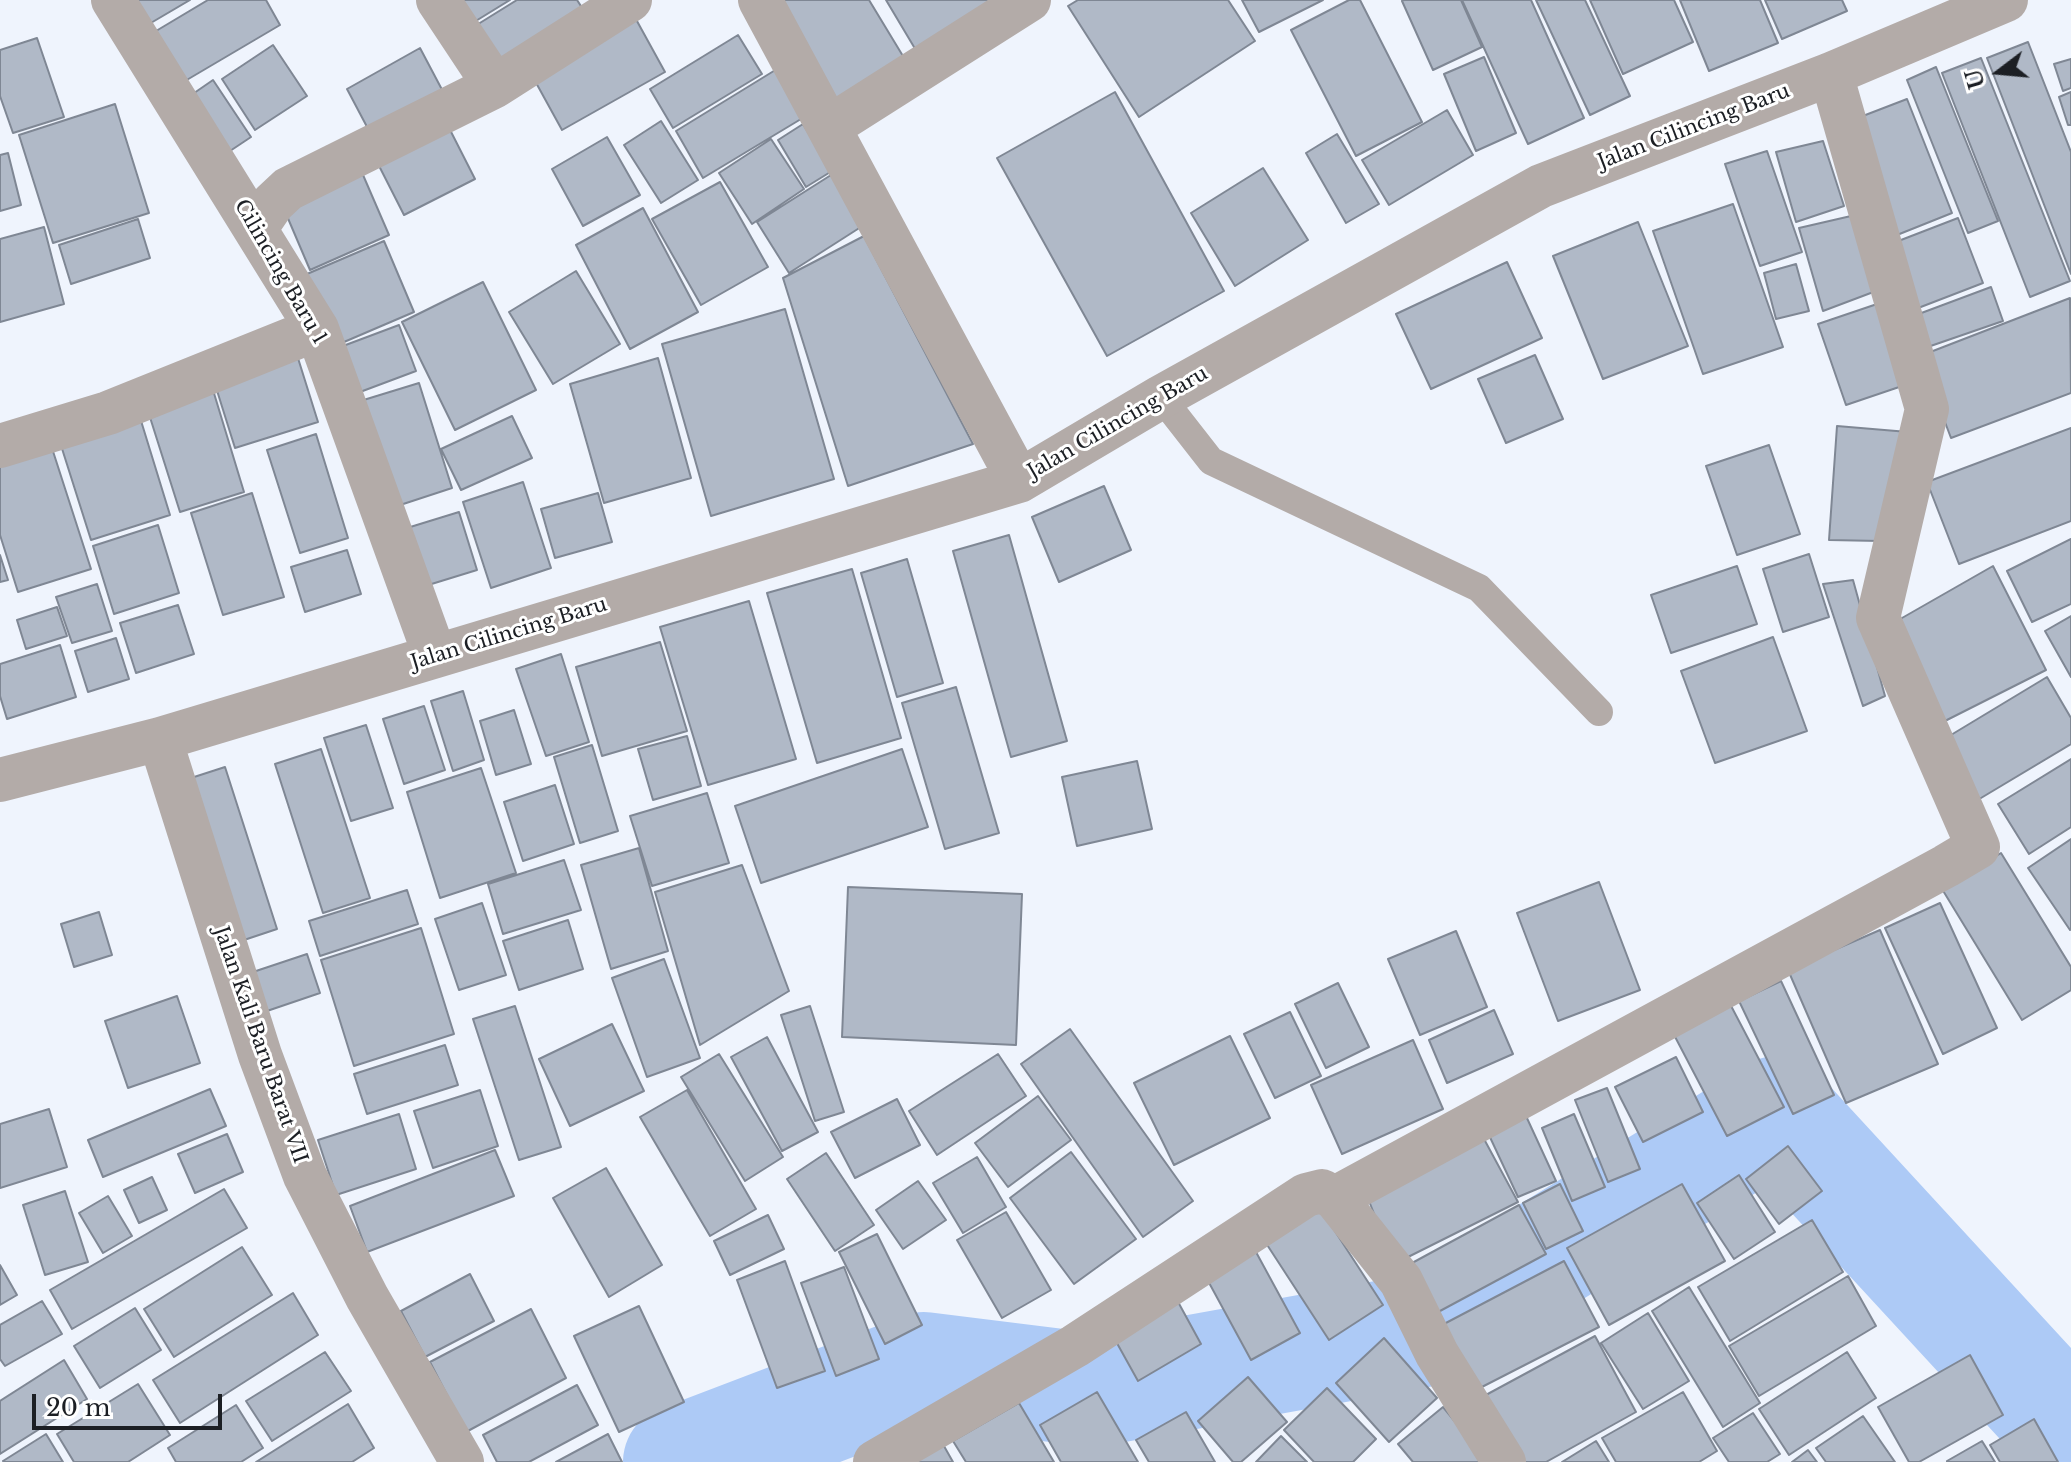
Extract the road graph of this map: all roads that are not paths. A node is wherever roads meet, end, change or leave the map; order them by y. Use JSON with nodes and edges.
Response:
{"nodes":[{"id":1,"x":113,"y":0,"type":"edge"},
{"id":2,"x":438,"y":0,"type":"edge"},
{"id":3,"x":630,"y":0,"type":"edge"},
{"id":4,"x":760,"y":0,"type":"edge"},
{"id":5,"x":1029,"y":0,"type":"edge"},
{"id":6,"x":2006,"y":0,"type":"edge"},
{"id":7,"x":1831,"y":74,"type":"junction"},
{"id":8,"x":495,"y":86,"type":"junction"},
{"id":9,"x":829,"y":127,"type":"junction"},
{"id":10,"x":256,"y":228,"type":"junction"},
{"id":11,"x":317,"y":329,"type":"junction"},
{"id":12,"x":1161,"y":397,"type":"junction"},
{"id":13,"x":0,"y":446,"type":"edge"},
{"id":14,"x":1019,"y":481,"type":"junction"},
{"id":15,"x":435,"y":656,"type":"junction"},
{"id":16,"x":1599,"y":712,"type":"dead end"},
{"id":17,"x":160,"y":739,"type":"junction"},
{"id":18,"x":0,"y":780,"type":"edge"},
{"id":19,"x":1335,"y":1198,"type":"junction"},
{"id":20,"x":462,"y":1462,"type":"edge"},
{"id":21,"x":875,"y":1462,"type":"edge"},
{"id":22,"x":1504,"y":1462,"type":"edge"}],
"edges":[{"from":1,"to":10,"type":"street","name":"Cilincing Baru 1"},
{"from":2,"to":8,"type":"street"},
{"from":3,"to":8,"type":"street"},
{"from":4,"to":9,"type":"street"},
{"from":5,"to":9,"type":"street"},
{"from":6,"to":7,"type":"street","name":"Jalan Cilincing Baru"},
{"from":7,"to":12,"type":"street","name":"Jalan Cilincing Baru"},
{"from":7,"to":19,"type":"street"},
{"from":8,"to":10,"type":"street"},
{"from":9,"to":14,"type":"street"},
{"from":10,"to":11,"type":"street","name":"Cilincing Baru 1"},
{"from":11,"to":13,"type":"street"},
{"from":11,"to":15,"type":"street","name":"Cilincing Baru 1"},
{"from":12,"to":14,"type":"street","name":"Jalan Cilincing Baru"},
{"from":12,"to":16,"type":"lane"},
{"from":14,"to":15,"type":"street","name":"Jalan Cilincing Baru"},
{"from":15,"to":17,"type":"street","name":"Jalan Cilincing Baru"},
{"from":17,"to":18,"type":"street","name":"Jalan Cilincing Baru"},
{"from":17,"to":20,"type":"street","name":"Jalan Kali Baru Barat VII"},
{"from":19,"to":21,"type":"street"},
{"from":19,"to":22,"type":"street"}]}
